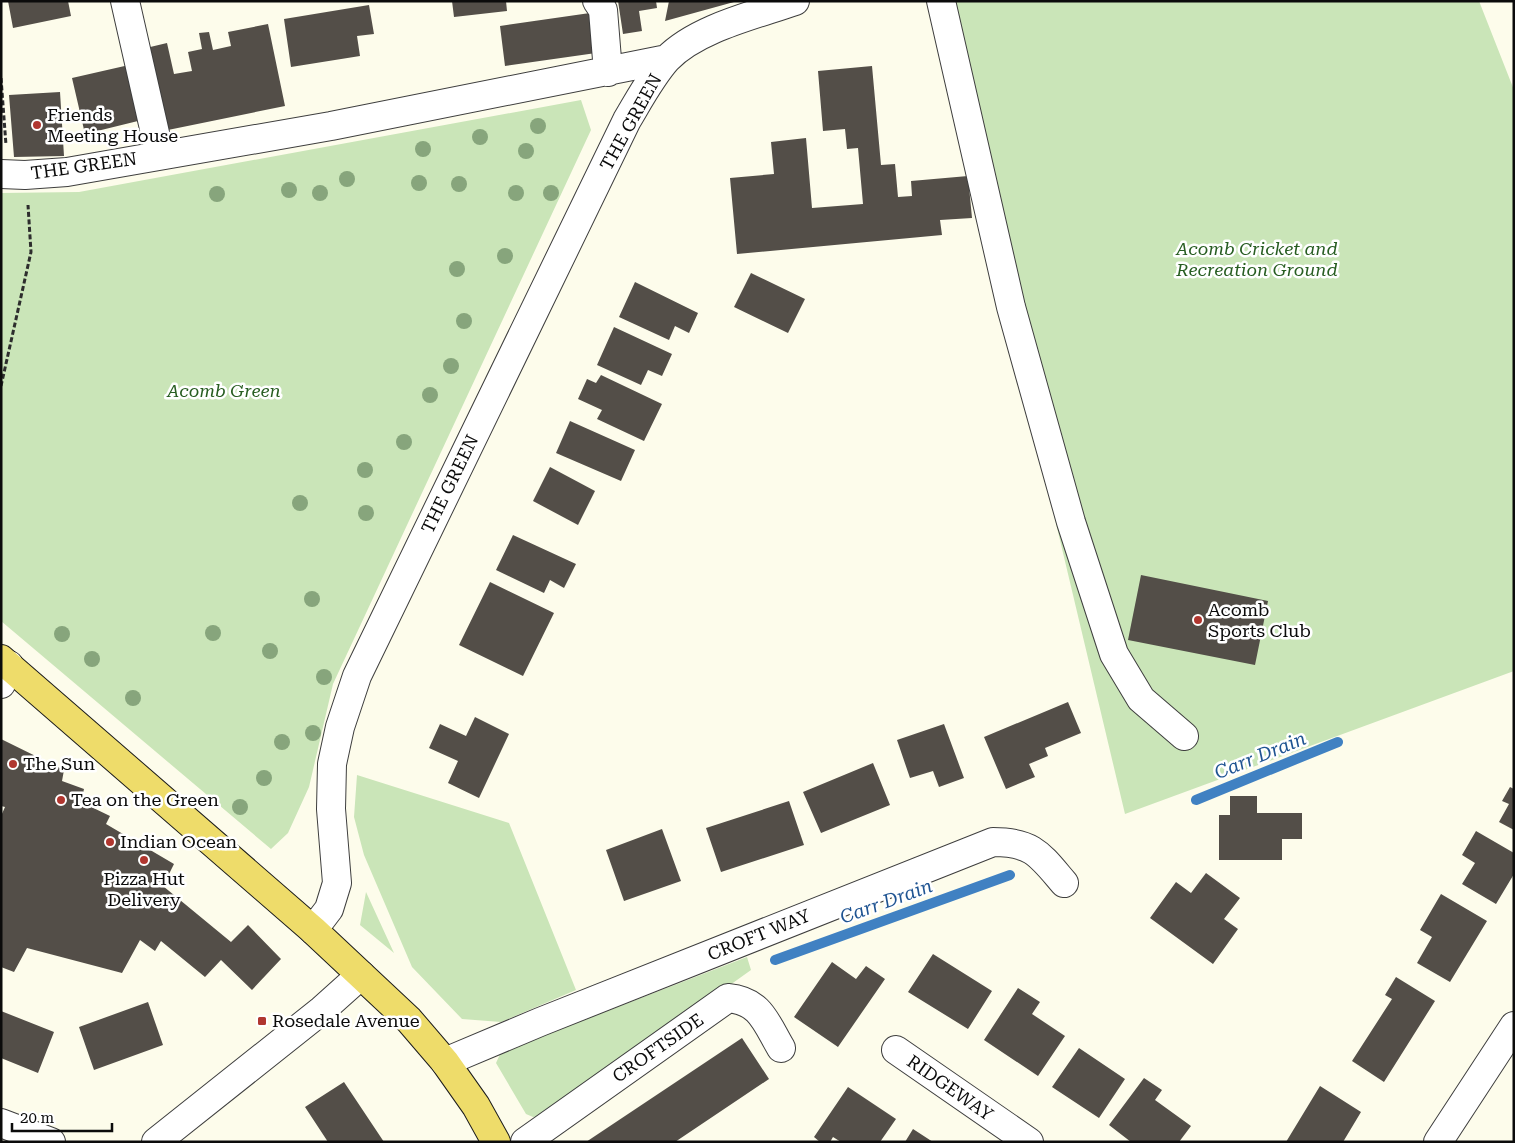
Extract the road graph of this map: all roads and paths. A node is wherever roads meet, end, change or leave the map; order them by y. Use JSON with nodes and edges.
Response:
{"nodes":[{"id":1,"x":125,"y":1,"type":"edge"},
{"id":2,"x":597,"y":1,"type":"edge"},
{"id":3,"x":795,"y":1,"type":"edge"},
{"id":4,"x":941,"y":1,"type":"edge"},
{"id":5,"x":667,"y":59,"type":"junction"},
{"id":6,"x":608,"y":72,"type":"junction"},
{"id":7,"x":1,"y":78,"type":"edge"},
{"id":8,"x":160,"y":155,"type":"junction"},
{"id":9,"x":5,"y":174,"type":"edge"},
{"id":10,"x":28,"y":203,"type":"dead end"},
{"id":11,"x":1,"y":386,"type":"edge"},
{"id":12,"x":4,"y":669,"type":"edge"},
{"id":13,"x":1184,"y":736,"type":"dead end"},
{"id":14,"x":1064,"y":883,"type":"dead end"},
{"id":15,"x":313,"y":930,"type":"junction"},
{"id":16,"x":361,"y":975,"type":"junction"},
{"id":17,"x":1512,"y":1031,"type":"edge"},
{"id":18,"x":780,"y":1048,"type":"dead end"},
{"id":19,"x":896,"y":1050,"type":"dead end"},
{"id":20,"x":445,"y":1062,"type":"junction"},
{"id":21,"x":1,"y":1123,"type":"edge"},
{"id":22,"x":51,"y":1142,"type":"edge"},
{"id":23,"x":156,"y":1142,"type":"edge"},
{"id":24,"x":496,"y":1142,"type":"edge"},
{"id":25,"x":525,"y":1142,"type":"edge"},
{"id":26,"x":1029,"y":1142,"type":"edge"},
{"id":27,"x":1438,"y":1142,"type":"edge"}],
"edges":[{"from":1,"to":8,"type":"street"},
{"from":2,"to":6,"type":"street"},
{"from":3,"to":5,"type":"street","name":"THE GREEN"},
{"from":4,"to":13,"type":"street"},
{"from":5,"to":6,"type":"street","name":"THE GREEN"},
{"from":5,"to":15,"type":"street","name":"THE GREEN"},
{"from":6,"to":8,"type":"street","name":"THE GREEN"},
{"from":7,"to":9,"type":"path"},
{"from":8,"to":9,"type":"street","name":"THE GREEN"},
{"from":10,"to":11,"type":"path"},
{"from":12,"to":15,"type":"main road"},
{"from":14,"to":20,"type":"street","name":"CROFT WAY"},
{"from":15,"to":16,"type":"main road"},
{"from":16,"to":20,"type":"main road"},
{"from":16,"to":23,"type":"street"},
{"from":17,"to":27,"type":"street"},
{"from":18,"to":25,"type":"street","name":"CROFTSIDE"},
{"from":19,"to":26,"type":"street","name":"RIDGEWAY"},
{"from":20,"to":24,"type":"main road"},
{"from":21,"to":22,"type":"street"}]}
